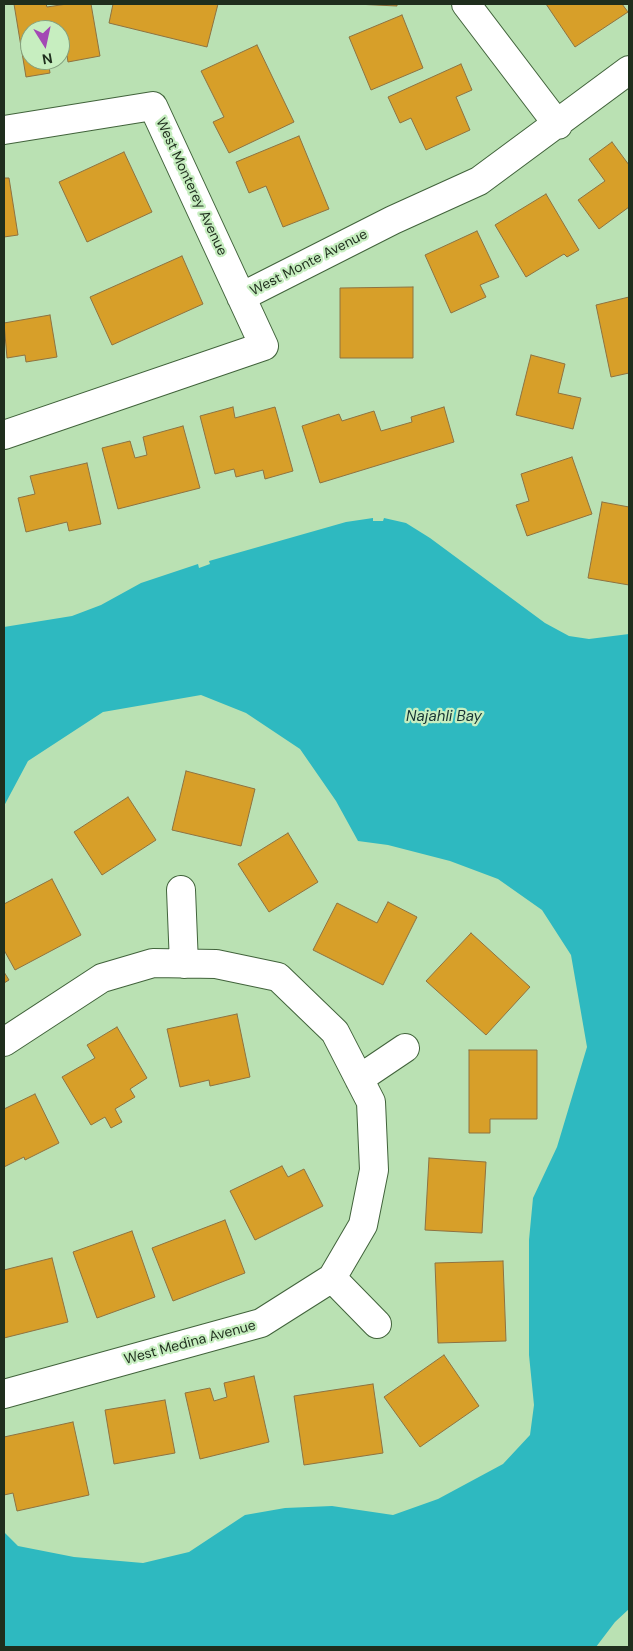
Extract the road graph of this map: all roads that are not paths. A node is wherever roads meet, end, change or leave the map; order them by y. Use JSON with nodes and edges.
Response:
{"nodes":[{"id":1,"x":466,"y":4,"type":"edge"},
{"id":2,"x":629,"y":70,"type":"edge"},
{"id":3,"x":558,"y":124,"type":"junction"},
{"id":4,"x":4,"y":130,"type":"edge"},
{"id":5,"x":242,"y":297,"type":"junction"},
{"id":6,"x":4,"y":435,"type":"edge"},
{"id":7,"x":181,"y":890,"type":"dead end"},
{"id":8,"x":184,"y":964,"type":"junction"},
{"id":9,"x":4,"y":1042,"type":"edge"},
{"id":10,"x":405,"y":1048,"type":"dead end"},
{"id":11,"x":358,"y":1078,"type":"junction"},
{"id":12,"x":332,"y":1278,"type":"junction"},
{"id":13,"x":378,"y":1324,"type":"dead end"},
{"id":14,"x":4,"y":1394,"type":"edge"}],
"edges":[{"from":1,"to":3,"type":"street"},
{"from":2,"to":3,"type":"street","name":"West Monte Avenue"},
{"from":3,"to":5,"type":"street","name":"West Monte Avenue"},
{"from":4,"to":5,"type":"street","name":"West Monterey Avenue"},
{"from":5,"to":6,"type":"street","name":"West Monte Avenue"},
{"from":7,"to":8,"type":"street"},
{"from":8,"to":9,"type":"street"},
{"from":8,"to":11,"type":"street"},
{"from":10,"to":11,"type":"street"},
{"from":11,"to":12,"type":"street","name":"West Medina Avenue"},
{"from":12,"to":13,"type":"street"},
{"from":12,"to":14,"type":"street","name":"West Medina Avenue"}]}
